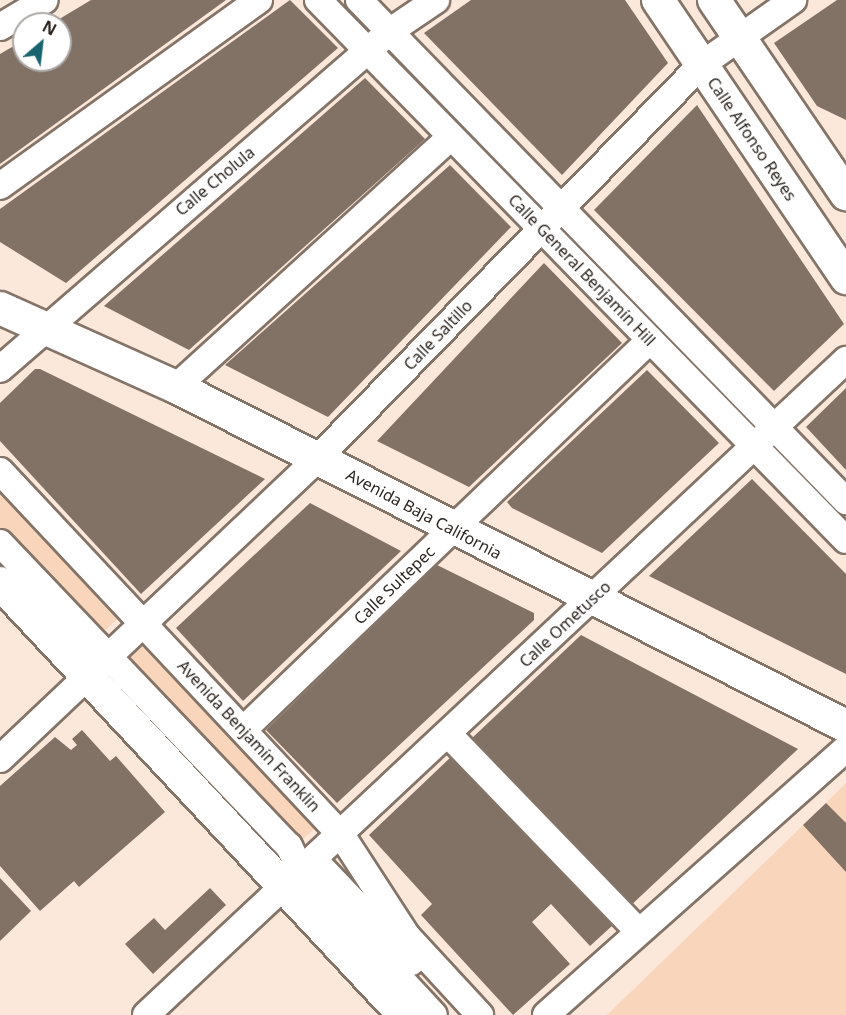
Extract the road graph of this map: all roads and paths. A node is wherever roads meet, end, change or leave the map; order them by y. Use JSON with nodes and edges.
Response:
{"nodes":[{"id":1,"x":45,"y":0,"type":"edge"},
{"id":2,"x":259,"y":0,"type":"edge"},
{"id":3,"x":318,"y":0,"type":"edge"},
{"id":4,"x":359,"y":0,"type":"edge"},
{"id":5,"x":436,"y":0,"type":"edge"},
{"id":6,"x":658,"y":0,"type":"edge"},
{"id":7,"x":714,"y":0,"type":"edge"},
{"id":8,"x":792,"y":0,"type":"edge"},
{"id":9,"x":0,"y":27,"type":"edge"},
{"id":10,"x":389,"y":32,"type":"junction"},
{"id":11,"x":739,"y":38,"type":"junction"},
{"id":12,"x":367,"y":51,"type":"junction"},
{"id":13,"x":701,"y":65,"type":"junction"},
{"id":14,"x":451,"y":137,"type":"junction"},
{"id":15,"x":0,"y":186,"type":"edge"},
{"id":16,"x":846,"y":194,"type":"edge"},
{"id":17,"x":562,"y":208,"type":"junction"},
{"id":18,"x":542,"y":229,"type":"junction"},
{"id":19,"x":846,"y":278,"type":"edge"},
{"id":20,"x":16,"y":310,"type":"edge"},
{"id":21,"x":650,"y":340,"type":"junction"},
{"id":22,"x":846,"y":360,"type":"edge"},
{"id":23,"x":0,"y":369,"type":"edge"},
{"id":24,"x":176,"y":387,"type":"junction"},
{"id":25,"x":771,"y":425,"type":"junction"},
{"id":26,"x":752,"y":444,"type":"junction"},
{"id":27,"x":318,"y":458,"type":"junction"},
{"id":28,"x":0,"y":471,"type":"edge"},
{"id":29,"x":846,"y":501,"type":"edge"},
{"id":30,"x":451,"y":530,"type":"junction"},
{"id":31,"x":846,"y":540,"type":"edge"},
{"id":32,"x":0,"y":543,"type":"edge"},
{"id":33,"x":0,"y":583,"type":"edge"},
{"id":34,"x":591,"y":600,"type":"junction"},
{"id":35,"x":145,"y":626,"type":"junction"},
{"id":36,"x":99,"y":669,"type":"junction"},
{"id":37,"x":846,"y":726,"type":"edge"},
{"id":38,"x":243,"y":730,"type":"junction"},
{"id":39,"x":448,"y":734,"type":"junction"},
{"id":40,"x":846,"y":749,"type":"edge"},
{"id":41,"x":0,"y":759,"type":"edge"},
{"id":42,"x":342,"y":836,"type":"junction"},
{"id":43,"x":300,"y":873,"type":"junction"},
{"id":44,"x":638,"y":931,"type":"junction"},
{"id":45,"x":146,"y":1015,"type":"edge"},
{"id":46,"x":404,"y":1015,"type":"edge"},
{"id":47,"x":434,"y":1015,"type":"edge"},
{"id":48,"x":460,"y":1015,"type":"edge"},
{"id":49,"x":480,"y":1015,"type":"edge"},
{"id":50,"x":546,"y":1015,"type":"edge"}],
"edges":[{"from":1,"to":9,"type":"street"},
{"from":2,"to":15,"type":"street"},
{"from":3,"to":12,"type":"street","name":"Calle General Benjamín Hill"},
{"from":4,"to":10,"type":"street","name":"Calle General Benjamín Hill"},
{"from":5,"to":10,"type":"street","name":"Calle Cholula"},
{"from":6,"to":13,"type":"main road","name":"Calle Alfonso Reyes"},
{"from":7,"to":11,"type":"main road"},
{"from":8,"to":11,"type":"street","name":"Calle Saltillo"},
{"from":10,"to":12,"type":"street","name":"Calle Cholula"},
{"from":10,"to":17,"type":"street","name":"Calle General Benjamín Hill"},
{"from":11,"to":13,"type":"street","name":"Calle Saltillo"},
{"from":11,"to":16,"type":"main road"},
{"from":12,"to":14,"type":"street","name":"Calle General Benjamín Hill"},
{"from":12,"to":20,"type":"street","name":"Calle Cholula"},
{"from":13,"to":17,"type":"street","name":"Calle Saltillo"},
{"from":13,"to":19,"type":"main road","name":"Calle Alfonso Reyes"},
{"from":14,"to":18,"type":"street","name":"Calle General Benjamín Hill"},
{"from":14,"to":24,"type":"street"},
{"from":17,"to":18,"type":"street","name":"Calle Saltillo"},
{"from":17,"to":25,"type":"street","name":"Calle General Benjamín Hill"},
{"from":18,"to":21,"type":"street","name":"Calle General Benjamín Hill"},
{"from":18,"to":27,"type":"street","name":"Calle Saltillo"},
{"from":20,"to":23,"type":"street","name":"Calle Cholula"},
{"from":20,"to":24,"type":"main road","name":"Avenida Baja California"},
{"from":21,"to":26,"type":"street","name":"Calle General Benjamín Hill"},
{"from":21,"to":30,"type":"street","name":"Calle Sultepec"},
{"from":22,"to":25,"type":"street","name":"Calle Ometusco"},
{"from":24,"to":27,"type":"main road","name":"Avenida Baja California"},
{"from":25,"to":26,"type":"street","name":"Calle Ometusco"},
{"from":25,"to":29,"type":"street","name":"Calle General Benjamín Hill"},
{"from":26,"to":31,"type":"street","name":"Calle General Benjamín Hill"},
{"from":26,"to":34,"type":"street","name":"Calle Ometusco"},
{"from":27,"to":30,"type":"main road","name":"Avenida Baja California"},
{"from":27,"to":35,"type":"street","name":"Calle Saltillo"},
{"from":28,"to":35,"type":"street","name":"Avenida Benjamín Franklin"},
{"from":30,"to":34,"type":"main road","name":"Avenida Baja California"},
{"from":30,"to":38,"type":"street","name":"Calle Sultepec"},
{"from":32,"to":36,"type":"street"},
{"from":33,"to":36,"type":"main road"},
{"from":34,"to":37,"type":"main road","name":"Avenida Baja California"},
{"from":34,"to":39,"type":"street","name":"Calle Ometusco"},
{"from":35,"to":36,"type":"street","name":"Calle Saltillo"},
{"from":35,"to":38,"type":"street","name":"Avenida Benjamín Franklin"},
{"from":36,"to":41,"type":"street","name":"Calle Saltillo"},
{"from":36,"to":43,"type":"main road"},
{"from":36,"to":43,"type":"street"},
{"from":38,"to":42,"type":"street","name":"Avenida Benjamín Franklin"},
{"from":39,"to":42,"type":"street","name":"Calle Ometusco"},
{"from":39,"to":44,"type":"street"},
{"from":40,"to":44,"type":"street"},
{"from":42,"to":43,"type":"street","name":"Calle Ometusco"},
{"from":42,"to":49,"type":"street","name":"Avenida Benjamín Franklin"},
{"from":43,"to":45,"type":"street","name":"Calle Ometusco"},
{"from":43,"to":46,"type":"main road"},
{"from":43,"to":47,"type":"street"},
{"from":43,"to":48,"type":"street"},
{"from":44,"to":50,"type":"street"}]}
